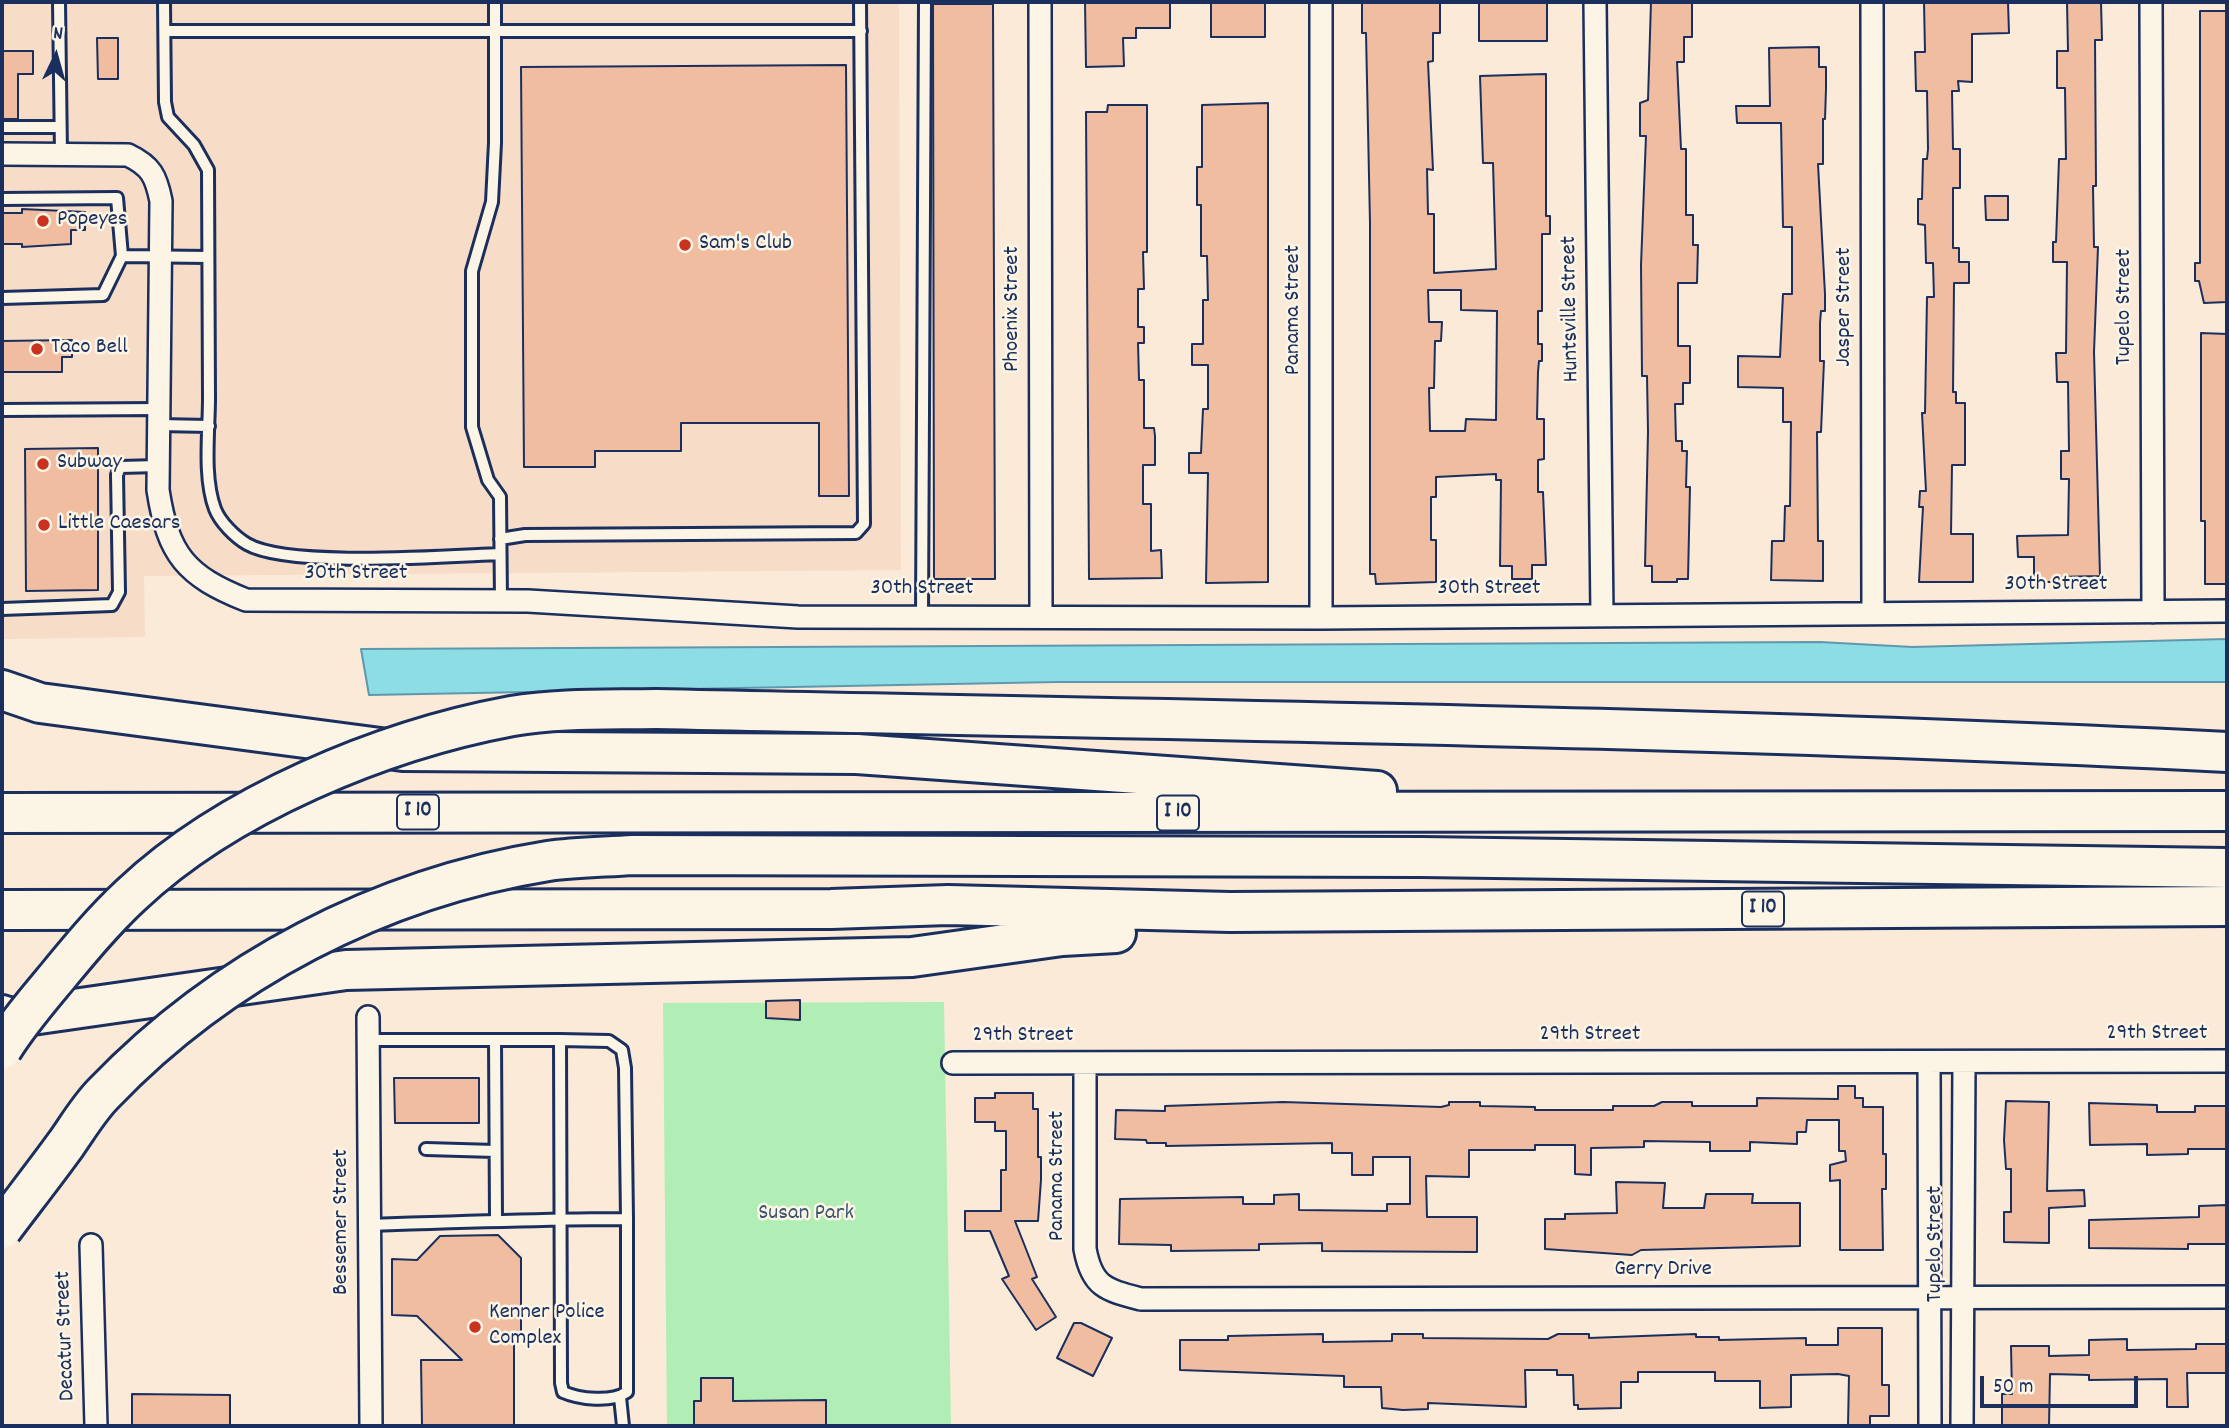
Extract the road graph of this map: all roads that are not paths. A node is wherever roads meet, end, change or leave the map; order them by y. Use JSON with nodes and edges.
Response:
{"nodes":[{"id":1,"x":59,"y":2,"type":"edge"},
{"id":2,"x":164,"y":2,"type":"edge"},
{"id":3,"x":495,"y":2,"type":"edge"},
{"id":4,"x":860,"y":2,"type":"edge"},
{"id":5,"x":925,"y":2,"type":"edge"},
{"id":6,"x":1041,"y":2,"type":"edge"},
{"id":7,"x":1321,"y":2,"type":"edge"},
{"id":8,"x":1595,"y":2,"type":"edge"},
{"id":9,"x":1872,"y":2,"type":"edge"},
{"id":10,"x":2151,"y":2,"type":"edge"},
{"id":11,"x":164,"y":31,"type":"junction"},
{"id":12,"x":860,"y":31,"type":"junction"},
{"id":13,"x":495,"y":33,"type":"junction"},
{"id":14,"x":2,"y":127,"type":"edge"},
{"id":15,"x":60,"y":127,"type":"junction"},
{"id":16,"x":2,"y":154,"type":"edge"},
{"id":17,"x":61,"y":155,"type":"junction"},
{"id":18,"x":2,"y":199,"type":"edge"},
{"id":19,"x":122,"y":256,"type":"junction"},
{"id":20,"x":159,"y":256,"type":"junction"},
{"id":21,"x":208,"y":257,"type":"junction"},
{"id":22,"x":2,"y":298,"type":"edge"},
{"id":23,"x":2,"y":410,"type":"edge"},
{"id":24,"x":159,"y":417,"type":"junction"},
{"id":25,"x":209,"y":426,"type":"junction"},
{"id":26,"x":158,"y":466,"type":"junction"},
{"id":27,"x":500,"y":539,"type":"junction"},
{"id":28,"x":500,"y":554,"type":"junction"},
{"id":29,"x":501,"y":601,"type":"junction"},
{"id":30,"x":2,"y":608,"type":"edge"},
{"id":31,"x":2227,"y":611,"type":"edge"},
{"id":32,"x":2154,"y":612,"type":"junction"},
{"id":33,"x":1873,"y":613,"type":"junction"},
{"id":34,"x":1602,"y":615,"type":"junction"},
{"id":35,"x":922,"y":616,"type":"junction"},
{"id":36,"x":1041,"y":616,"type":"junction"},
{"id":37,"x":1321,"y":618,"type":"junction"},
{"id":38,"x":2,"y":690,"type":"edge"},
{"id":39,"x":40,"y":703,"type":"junction"},
{"id":40,"x":2,"y":706,"type":"edge"},
{"id":41,"x":2227,"y":752,"type":"edge"},
{"id":42,"x":1522,"y":810,"type":"junction"},
{"id":43,"x":2227,"y":811,"type":"edge"},
{"id":44,"x":2,"y":813,"type":"edge"},
{"id":45,"x":2227,"y":869,"type":"edge"},
{"id":46,"x":2227,"y":906,"type":"edge"},
{"id":47,"x":2,"y":910,"type":"edge"},
{"id":48,"x":1230,"y":912,"type":"junction"},
{"id":49,"x":368,"y":1017,"type":"dead end"},
{"id":50,"x":4,"y":1027,"type":"edge"},
{"id":51,"x":368,"y":1040,"type":"junction"},
{"id":52,"x":495,"y":1040,"type":"junction"},
{"id":53,"x":560,"y":1040,"type":"junction"},
{"id":54,"x":2227,"y":1061,"type":"edge"},
{"id":55,"x":1929,"y":1062,"type":"junction"},
{"id":56,"x":1964,"y":1062,"type":"junction"},
{"id":57,"x":953,"y":1063,"type":"dead end"},
{"id":58,"x":1085,"y":1063,"type":"junction"},
{"id":59,"x":426,"y":1149,"type":"dead end"},
{"id":60,"x":495,"y":1151,"type":"junction"},
{"id":61,"x":496,"y":1219,"type":"junction"},
{"id":62,"x":562,"y":1219,"type":"junction"},
{"id":63,"x":627,"y":1219,"type":"junction"},
{"id":64,"x":369,"y":1226,"type":"junction"},
{"id":65,"x":2,"y":1229,"type":"edge"},
{"id":66,"x":91,"y":1245,"type":"dead end"},
{"id":67,"x":1101,"y":1286,"type":"joint"},
{"id":68,"x":1928,"y":1296,"type":"junction"},
{"id":69,"x":1964,"y":1296,"type":"junction"},
{"id":70,"x":2227,"y":1297,"type":"edge"},
{"id":71,"x":620,"y":1397,"type":"junction"},
{"id":72,"x":96,"y":1426,"type":"edge"},
{"id":73,"x":371,"y":1426,"type":"edge"},
{"id":74,"x":623,"y":1426,"type":"edge"},
{"id":75,"x":1930,"y":1426,"type":"edge"},
{"id":76,"x":1962,"y":1426,"type":"edge"}],
"edges":[{"from":1,"to":15,"type":"lane"},
{"from":2,"to":11,"type":"lane"},
{"from":3,"to":13,"type":"lane"},
{"from":4,"to":12,"type":"lane"},
{"from":5,"to":35,"type":"lane"},
{"from":6,"to":36,"type":"street","name":"Phoenix Street"},
{"from":7,"to":37,"type":"street","name":"Panama Street"},
{"from":8,"to":34,"type":"street","name":"Huntsville Street"},
{"from":9,"to":33,"type":"street","name":"Jasper Street"},
{"from":10,"to":32,"type":"street","name":"Tupelo Street"},
{"from":11,"to":13,"type":"lane"},
{"from":11,"to":21,"type":"lane"},
{"from":12,"to":13,"type":"lane"},
{"from":12,"to":27,"type":"lane"},
{"from":13,"to":27,"type":"lane"},
{"from":14,"to":15,"type":"lane"},
{"from":15,"to":17,"type":"lane"},
{"from":16,"to":17,"type":"street","name":"30th Street"},
{"from":17,"to":20,"type":"street","name":"30th Street"},
{"from":18,"to":19,"type":"lane"},
{"from":19,"to":20,"type":"lane"},
{"from":19,"to":22,"type":"lane"},
{"from":20,"to":21,"type":"lane"},
{"from":20,"to":24,"type":"street","name":"30th Street"},
{"from":21,"to":25,"type":"lane"},
{"from":23,"to":24,"type":"lane"},
{"from":24,"to":25,"type":"lane"},
{"from":24,"to":26,"type":"street","name":"30th Street"},
{"from":25,"to":28,"type":"lane"},
{"from":26,"to":29,"type":"street","name":"30th Street"},
{"from":26,"to":30,"type":"lane"},
{"from":27,"to":28,"type":"lane"},
{"from":28,"to":29,"type":"lane"},
{"from":29,"to":35,"type":"street","name":"30th Street"},
{"from":31,"to":32,"type":"street","name":"30th Street"},
{"from":32,"to":33,"type":"street","name":"30th Street"},
{"from":33,"to":34,"type":"street","name":"30th Street"},
{"from":34,"to":37,"type":"street","name":"30th Street"},
{"from":35,"to":36,"type":"street","name":"30th Street"},
{"from":36,"to":37,"type":"street","name":"30th Street"},
{"from":38,"to":39,"type":"highway"},
{"from":39,"to":40,"type":"highway"},
{"from":39,"to":42,"type":"highway"},
{"from":41,"to":50,"type":"highway","bridge":true},
{"from":42,"to":43,"type":"highway","number":"I 10"},
{"from":42,"to":44,"type":"highway","number":"I 10","bridge":true},
{"from":45,"to":65,"type":"highway","bridge":true},
{"from":46,"to":48,"type":"highway","number":"I 10"},
{"from":47,"to":48,"type":"highway","number":"I 10","bridge":true},
{"from":48,"to":50,"type":"highway"},
{"from":49,"to":51,"type":"street","name":"Bessemer Street"},
{"from":51,"to":52,"type":"lane"},
{"from":51,"to":64,"type":"street","name":"Bessemer Street"},
{"from":52,"to":53,"type":"lane"},
{"from":52,"to":60,"type":"lane"},
{"from":53,"to":62,"type":"lane"},
{"from":53,"to":63,"type":"lane"},
{"from":54,"to":56,"type":"street","name":"29th Street"},
{"from":55,"to":56,"type":"street","name":"29th Street"},
{"from":55,"to":58,"type":"street","name":"29th Street"},
{"from":55,"to":68,"type":"street","name":"Tupelo Street"},
{"from":56,"to":69,"type":"street","name":"Tupelo Street"},
{"from":57,"to":58,"type":"street","name":"29th Street"},
{"from":58,"to":67,"type":"street","name":"Panama Street"},
{"from":59,"to":60,"type":"lane"},
{"from":60,"to":61,"type":"lane"},
{"from":61,"to":62,"type":"lane"},
{"from":61,"to":64,"type":"lane"},
{"from":62,"to":63,"type":"lane"},
{"from":62,"to":71,"type":"lane"},
{"from":63,"to":71,"type":"lane"},
{"from":64,"to":73,"type":"street","name":"Bessemer Street"},
{"from":66,"to":72,"type":"street","name":"Decatur Street"},
{"from":67,"to":68,"type":"street","name":"Gerry Drive"},
{"from":68,"to":69,"type":"street","name":"Gerry Drive"},
{"from":68,"to":75,"type":"street","name":"Tupelo Street"},
{"from":69,"to":70,"type":"street","name":"Gerry Drive"},
{"from":69,"to":76,"type":"street","name":"Tupelo Street"},
{"from":71,"to":74,"type":"lane"}]}
